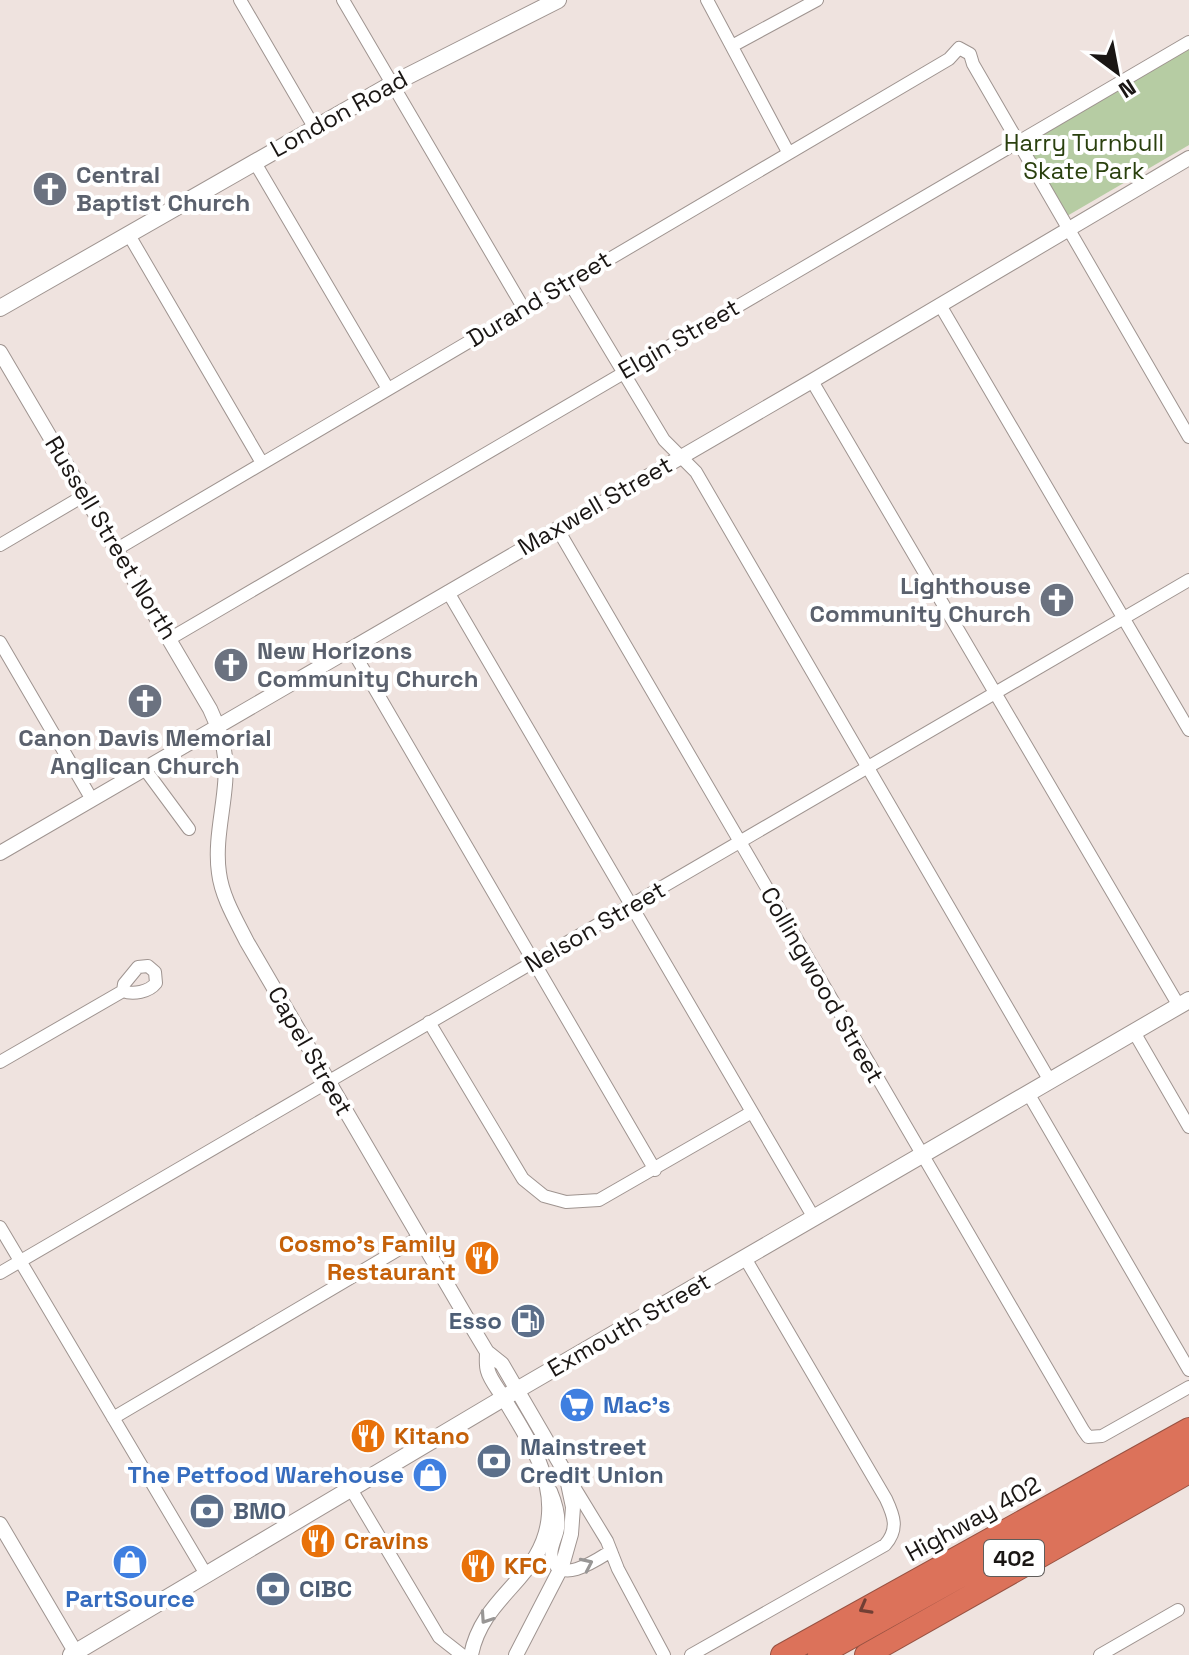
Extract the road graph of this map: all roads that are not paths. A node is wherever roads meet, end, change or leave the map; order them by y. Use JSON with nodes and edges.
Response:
{"nodes":[{"id":1,"x":240,"y":0,"type":"edge"},
{"id":2,"x":343,"y":0,"type":"edge"},
{"id":3,"x":558,"y":0,"type":"edge"},
{"id":4,"x":707,"y":0,"type":"edge"},
{"id":5,"x":817,"y":0,"type":"edge"},
{"id":6,"x":1189,"y":42,"type":"edge"},
{"id":7,"x":732,"y":46,"type":"junction"},
{"id":8,"x":392,"y":84,"type":"junction"},
{"id":9,"x":314,"y":127,"type":"junction"},
{"id":10,"x":1018,"y":142,"type":"junction"},
{"id":11,"x":788,"y":152,"type":"junction"},
{"id":12,"x":1189,"y":158,"type":"edge"},
{"id":13,"x":254,"y":161,"type":"junction"},
{"id":14,"x":1068,"y":228,"type":"junction"},
{"id":15,"x":129,"y":235,"type":"junction"},
{"id":16,"x":569,"y":282,"type":"junction"},
{"id":17,"x":940,"y":305,"type":"junction"},
{"id":18,"x":0,"y":308,"type":"edge"},
{"id":19,"x":524,"y":309,"type":"junction"},
{"id":20,"x":0,"y":352,"type":"edge"},
{"id":21,"x":622,"y":372,"type":"junction"},
{"id":22,"x":812,"y":381,"type":"junction"},
{"id":23,"x":388,"y":389,"type":"junction"},
{"id":24,"x":1189,"y":437,"type":"edge"},
{"id":25,"x":679,"y":458,"type":"junction"},
{"id":26,"x":262,"y":463,"type":"junction"},
{"id":27,"x":85,"y":495,"type":"junction"},
{"id":28,"x":557,"y":528,"type":"junction"},
{"id":29,"x":0,"y":545,"type":"edge"},
{"id":30,"x":117,"y":549,"type":"junction"},
{"id":31,"x":1189,"y":580,"type":"edge"},
{"id":32,"x":448,"y":592,"type":"junction"},
{"id":33,"x":1123,"y":617,"type":"junction"},
{"id":34,"x":171,"y":638,"type":"junction"},
{"id":35,"x":0,"y":642,"type":"edge"},
{"id":36,"x":351,"y":648,"type":"junction"},
{"id":37,"x":995,"y":693,"type":"junction"},
{"id":38,"x":217,"y":726,"type":"junction"},
{"id":39,"x":1189,"y":730,"type":"edge"},
{"id":40,"x":867,"y":767,"type":"junction"},
{"id":41,"x":144,"y":768,"type":"junction"},
{"id":42,"x":91,"y":798,"type":"junction"},
{"id":43,"x":189,"y":829,"type":"dead end"},
{"id":44,"x":740,"y":843,"type":"junction"},
{"id":45,"x":0,"y":853,"type":"edge"},
{"id":46,"x":631,"y":906,"type":"junction"},
{"id":47,"x":533,"y":963,"type":"junction"},
{"id":48,"x":123,"y":991,"type":"dead end"},
{"id":49,"x":1184,"y":1003,"type":"edge"},
{"id":50,"x":429,"y":1022,"type":"junction"},
{"id":51,"x":1134,"y":1032,"type":"junction"},
{"id":52,"x":0,"y":1062,"type":"edge"},
{"id":53,"x":1050,"y":1081,"type":"junction"},
{"id":54,"x":327,"y":1082,"type":"junction"},
{"id":55,"x":1028,"y":1093,"type":"junction"},
{"id":56,"x":752,"y":1112,"type":"junction"},
{"id":57,"x":1189,"y":1127,"type":"edge"},
{"id":58,"x":922,"y":1156,"type":"junction"},
{"id":59,"x":655,"y":1170,"type":"junction"},
{"id":60,"x":814,"y":1218,"type":"junction"},
{"id":61,"x":0,"y":1227,"type":"edge"},
{"id":62,"x":418,"y":1238,"type":"junction"},
{"id":63,"x":745,"y":1258,"type":"junction"},
{"id":64,"x":20,"y":1261,"type":"junction"},
{"id":65,"x":0,"y":1273,"type":"edge"},
{"id":66,"x":1189,"y":1370,"type":"edge"},
{"id":67,"x":1189,"y":1387,"type":"edge"},
{"id":68,"x":510,"y":1394,"type":"junction"},
{"id":69,"x":113,"y":1418,"type":"junction"},
{"id":70,"x":1189,"y":1418,"type":"edge"},
{"id":71,"x":1189,"y":1429,"type":"edge"},
{"id":72,"x":1189,"y":1449,"type":"edge"},
{"id":73,"x":1189,"y":1460,"type":"edge"},
{"id":74,"x":1189,"y":1472,"type":"edge"},
{"id":75,"x":566,"y":1475,"type":"junction"},
{"id":76,"x":545,"y":1477,"type":"junction"},
{"id":77,"x":351,"y":1489,"type":"junction"},
{"id":78,"x":1189,"y":1489,"type":"edge"},
{"id":79,"x":0,"y":1524,"type":"edge"},
{"id":80,"x":611,"y":1551,"type":"junction"},
{"id":81,"x":561,"y":1569,"type":"junction"},
{"id":82,"x":933,"y":1570,"type":"junction"},
{"id":83,"x":207,"y":1576,"type":"junction"},
{"id":84,"x":1005,"y":1578,"type":"junction"},
{"id":85,"x":1178,"y":1610,"type":"dead end"},
{"id":86,"x":1124,"y":1649,"type":"edge"},
{"id":87,"x":73,"y":1654,"type":"edge"},
{"id":88,"x":459,"y":1655,"type":"edge"},
{"id":89,"x":471,"y":1655,"type":"edge"},
{"id":90,"x":516,"y":1655,"type":"edge"},
{"id":91,"x":664,"y":1655,"type":"edge"},
{"id":92,"x":691,"y":1655,"type":"edge"},
{"id":93,"x":782,"y":1655,"type":"edge"},
{"id":94,"x":819,"y":1655,"type":"edge"},
{"id":95,"x":839,"y":1655,"type":"edge"},
{"id":96,"x":866,"y":1655,"type":"edge"},
{"id":97,"x":1100,"y":1655,"type":"edge"}],
"edges":[{"from":1,"to":9,"type":"street"},
{"from":2,"to":8,"type":"street"},
{"from":3,"to":8,"type":"main road","name":"London Road"},
{"from":4,"to":7,"type":"street"},
{"from":5,"to":7,"type":"street"},
{"from":6,"to":10,"type":"street","name":"Elgin Street"},
{"from":7,"to":11,"type":"street"},
{"from":8,"to":9,"type":"main road","name":"London Road"},
{"from":8,"to":19,"type":"street"},
{"from":9,"to":13,"type":"main road","name":"London Road"},
{"from":10,"to":11,"type":"street","name":"Durand Street"},
{"from":10,"to":14,"type":"street"},
{"from":10,"to":21,"type":"street","name":"Elgin Street"},
{"from":11,"to":16,"type":"street","name":"Durand Street"},
{"from":12,"to":14,"type":"street","name":"Maxwell Street"},
{"from":13,"to":15,"type":"main road","name":"London Road"},
{"from":13,"to":23,"type":"street"},
{"from":14,"to":17,"type":"street","name":"Maxwell Street"},
{"from":14,"to":24,"type":"street"},
{"from":15,"to":18,"type":"main road","name":"London Road"},
{"from":15,"to":26,"type":"street"},
{"from":16,"to":19,"type":"street","name":"Durand Street"},
{"from":16,"to":21,"type":"street"},
{"from":17,"to":22,"type":"street","name":"Maxwell Street"},
{"from":17,"to":33,"type":"street"},
{"from":19,"to":23,"type":"street","name":"Durand Street"},
{"from":20,"to":27,"type":"street","name":"Russell Street North"},
{"from":21,"to":25,"type":"street"},
{"from":21,"to":34,"type":"street","name":"Elgin Street"},
{"from":22,"to":25,"type":"street","name":"Maxwell Street"},
{"from":22,"to":37,"type":"street"},
{"from":23,"to":26,"type":"street","name":"Durand Street"},
{"from":25,"to":28,"type":"street","name":"Maxwell Street"},
{"from":25,"to":40,"type":"street"},
{"from":26,"to":30,"type":"street","name":"Durand Street"},
{"from":27,"to":29,"type":"street"},
{"from":27,"to":30,"type":"street","name":"Russell Street North"},
{"from":28,"to":32,"type":"street","name":"Maxwell Street"},
{"from":28,"to":44,"type":"street","name":"Collingwood Street"},
{"from":30,"to":34,"type":"street","name":"Russell Street North"},
{"from":31,"to":33,"type":"street","name":"Nelson Street"},
{"from":32,"to":36,"type":"street","name":"Maxwell Street"},
{"from":32,"to":46,"type":"street"},
{"from":33,"to":37,"type":"street","name":"Nelson Street"},
{"from":33,"to":39,"type":"street"},
{"from":34,"to":38,"type":"street","name":"Russell Street North"},
{"from":35,"to":42,"type":"street"},
{"from":36,"to":38,"type":"street","name":"Maxwell Street"},
{"from":36,"to":47,"type":"street"},
{"from":37,"to":40,"type":"street","name":"Nelson Street"},
{"from":37,"to":49,"type":"street"},
{"from":38,"to":41,"type":"street","name":"Maxwell Street"},
{"from":38,"to":54,"type":"street","name":"Capel Street"},
{"from":40,"to":44,"type":"street","name":"Nelson Street"},
{"from":40,"to":53,"type":"street"},
{"from":41,"to":42,"type":"street","name":"Maxwell Street"},
{"from":41,"to":43,"type":"street"},
{"from":42,"to":45,"type":"street","name":"Maxwell Street"},
{"from":44,"to":46,"type":"street","name":"Nelson Street"},
{"from":44,"to":58,"type":"street","name":"Collingwood Street"},
{"from":46,"to":47,"type":"street","name":"Nelson Street"},
{"from":46,"to":56,"type":"street"},
{"from":47,"to":50,"type":"street","name":"Nelson Street"},
{"from":47,"to":59,"type":"street"},
{"from":48,"to":52,"type":"street"},
{"from":49,"to":51,"type":"main road","name":"Exmouth Street"},
{"from":50,"to":54,"type":"street","name":"Nelson Street"},
{"from":50,"to":59,"type":"street"},
{"from":51,"to":53,"type":"main road","name":"Exmouth Street"},
{"from":51,"to":57,"type":"street"},
{"from":53,"to":55,"type":"main road","name":"Exmouth Street"},
{"from":54,"to":62,"type":"street","name":"Capel Street"},
{"from":54,"to":64,"type":"street","name":"Nelson Street"},
{"from":55,"to":58,"type":"main road","name":"Exmouth Street"},
{"from":55,"to":66,"type":"street"},
{"from":56,"to":59,"type":"street"},
{"from":56,"to":60,"type":"street"},
{"from":58,"to":60,"type":"main road","name":"Exmouth Street"},
{"from":58,"to":67,"type":"street","name":"Collingwood Street"},
{"from":60,"to":63,"type":"main road","name":"Exmouth Street"},
{"from":61,"to":64,"type":"street"},
{"from":62,"to":68,"type":"street","name":"Capel Street"},
{"from":62,"to":69,"type":"street"},
{"from":63,"to":68,"type":"main road","name":"Exmouth Street"},
{"from":63,"to":92,"type":"street"},
{"from":64,"to":65,"type":"street","name":"Nelson Street"},
{"from":64,"to":69,"type":"street"},
{"from":68,"to":75,"type":"street","name":"Capel Street"},
{"from":68,"to":76,"type":"street","name":"Capel Street"},
{"from":68,"to":77,"type":"main road","name":"Exmouth Street"},
{"from":69,"to":83,"type":"street"},
{"from":70,"to":82,"type":"highway"},
{"from":71,"to":82,"type":"highway","name":"Highway 402","number":"402"},
{"from":72,"to":94,"type":"highway"},
{"from":73,"to":95,"type":"highway","number":"402"},
{"from":74,"to":84,"type":"highway"},
{"from":75,"to":80,"type":"street","name":"Capel Street"},
{"from":75,"to":81,"type":"street","name":"Capel Street"},
{"from":76,"to":81,"type":"street","name":"Capel Street"},
{"from":76,"to":89,"type":"street","name":"Capel Street","one_way":true},
{"from":77,"to":83,"type":"main road","name":"Exmouth Street"},
{"from":77,"to":88,"type":"street"},
{"from":78,"to":84,"type":"highway"},
{"from":79,"to":87,"type":"street"},
{"from":81,"to":80,"type":"street","one_way":true},
{"from":80,"to":91,"type":"street","name":"Capel Street"},
{"from":81,"to":90,"type":"street","name":"Capel Street"},
{"from":82,"to":93,"type":"highway","name":"Highway 402","number":"402","one_way":true},
{"from":83,"to":87,"type":"main road","name":"Exmouth Street"},
{"from":84,"to":96,"type":"highway"},
{"from":85,"to":86,"type":"street"},
{"from":86,"to":97,"type":"street"}]}
